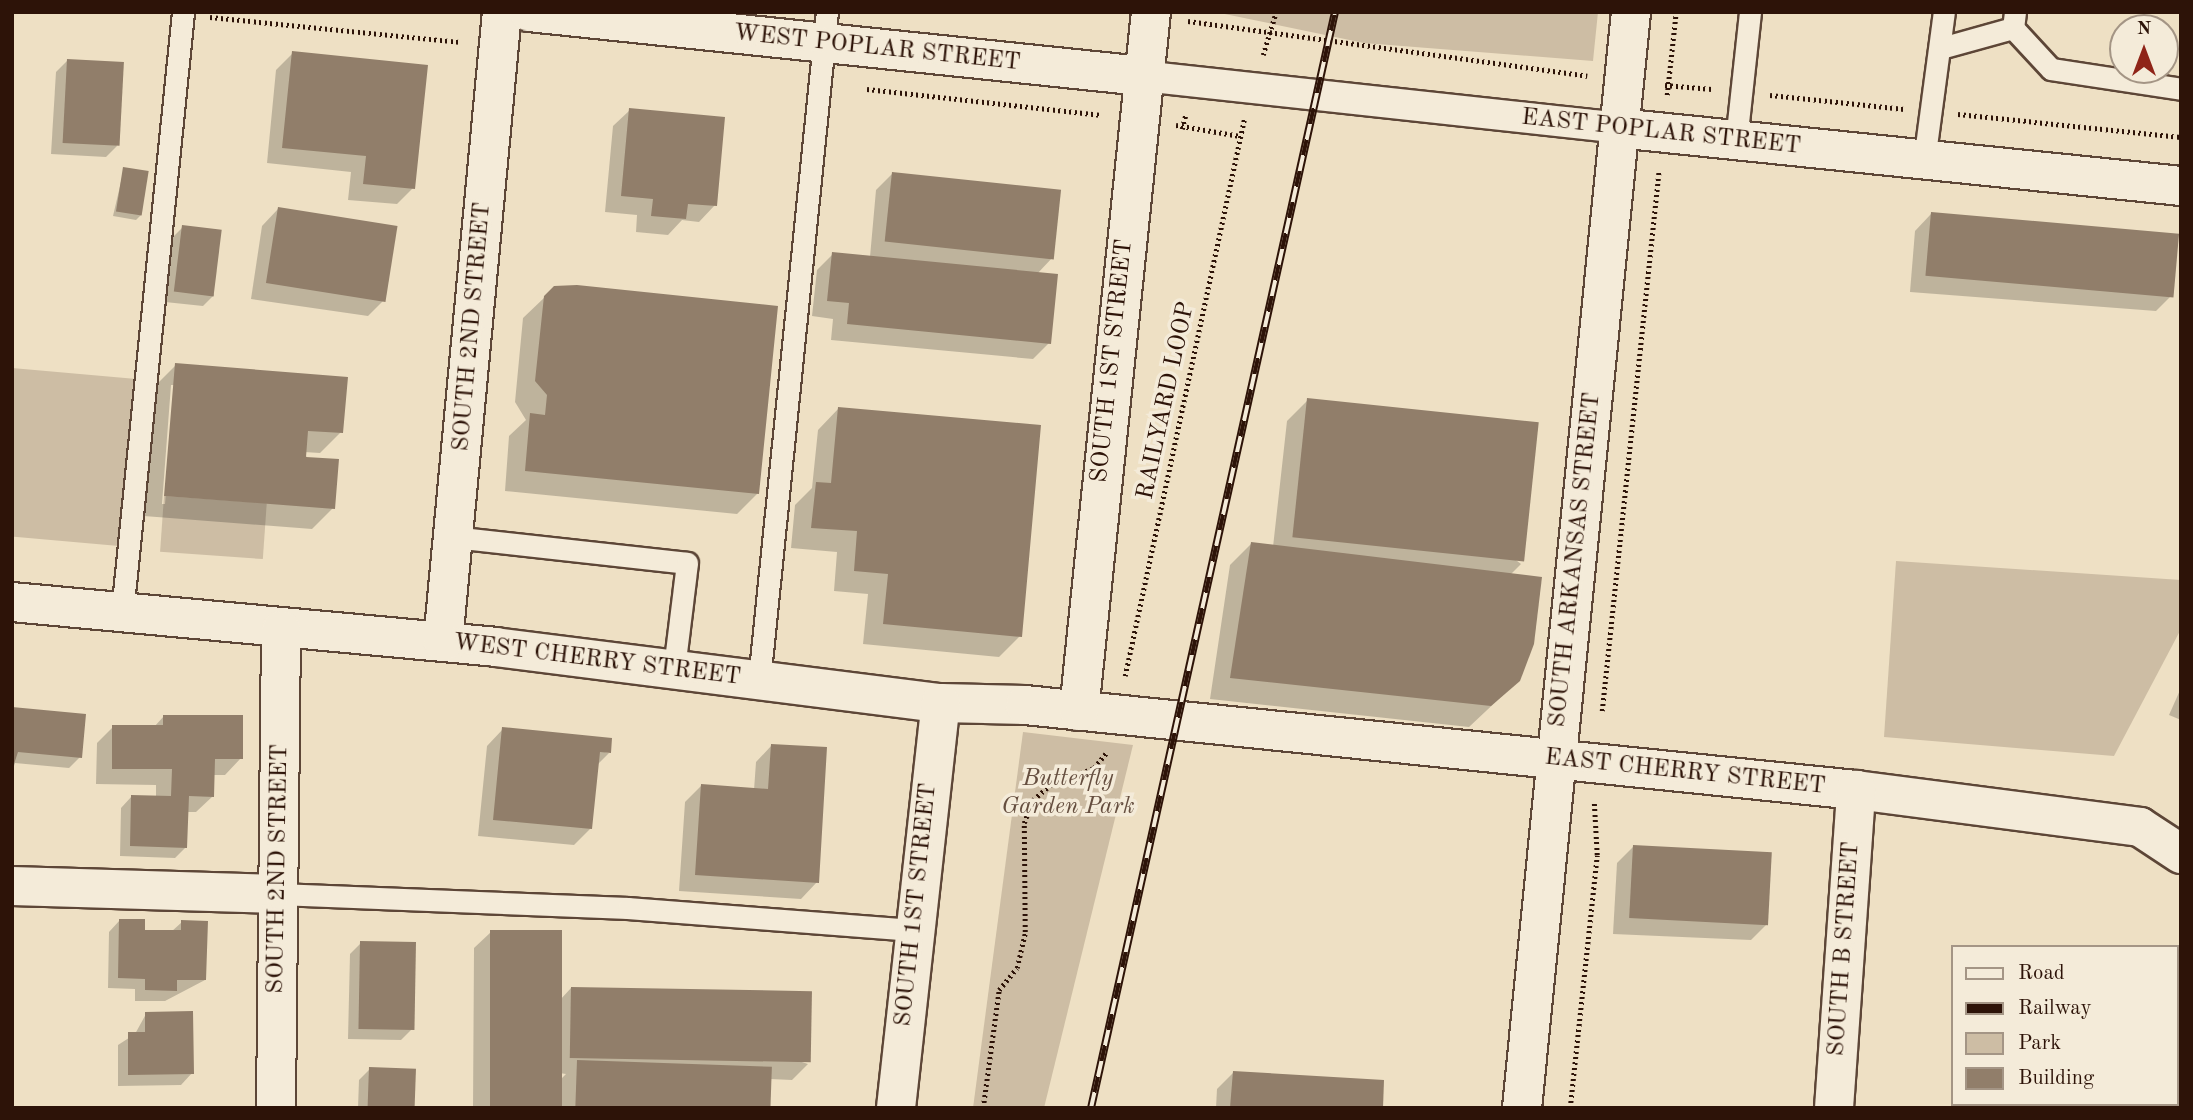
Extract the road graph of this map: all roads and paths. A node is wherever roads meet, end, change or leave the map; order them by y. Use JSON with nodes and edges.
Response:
{"nodes":[{"id":1,"x":183,"y":12,"type":"edge"},
{"id":2,"x":502,"y":12,"type":"edge"},
{"id":3,"x":529,"y":12,"type":"edge"},
{"id":4,"x":1151,"y":12,"type":"edge"},
{"id":5,"x":1276,"y":12,"type":"edge"},
{"id":6,"x":1631,"y":12,"type":"edge"},
{"id":7,"x":1676,"y":12,"type":"edge"},
{"id":8,"x":1750,"y":12,"type":"edge"},
{"id":9,"x":1944,"y":12,"type":"edge"},
{"id":10,"x":2014,"y":20,"type":"edge"},
{"id":11,"x":1195,"y":25,"type":"dead end"},
{"id":12,"x":825,"y":28,"type":"edge"},
{"id":13,"x":1269,"y":35,"type":"junction"},
{"id":14,"x":1941,"y":48,"type":"junction"},
{"id":15,"x":1259,"y":69,"type":"dead end"},
{"id":16,"x":1142,"y":76,"type":"junction"},
{"id":17,"x":1598,"y":79,"type":"dead end"},
{"id":18,"x":2181,"y":89,"type":"edge"},
{"id":19,"x":1168,"y":120,"type":"dead end"},
{"id":20,"x":1618,"y":128,"type":"junction"},
{"id":21,"x":1667,"y":133,"type":"junction"},
{"id":22,"x":1736,"y":141,"type":"junction"},
{"id":23,"x":1924,"y":161,"type":"junction"},
{"id":24,"x":2181,"y":186,"type":"edge"},
{"id":25,"x":453,"y":537,"type":"junction"},
{"id":26,"x":12,"y":602,"type":"edge"},
{"id":27,"x":122,"y":613,"type":"junction"},
{"id":28,"x":281,"y":630,"type":"junction"},
{"id":29,"x":443,"y":642,"type":"junction"},
{"id":30,"x":674,"y":670,"type":"junction"},
{"id":31,"x":1125,"y":673,"type":"dead end"},
{"id":32,"x":759,"y":681,"type":"junction"},
{"id":33,"x":941,"y":703,"type":"junction"},
{"id":34,"x":1079,"y":711,"type":"junction"},
{"id":35,"x":1600,"y":719,"type":"dead end"},
{"id":36,"x":1181,"y":723,"type":"joint"},
{"id":37,"x":1105,"y":753,"type":"dead end"},
{"id":38,"x":1555,"y":759,"type":"junction"},
{"id":39,"x":1594,"y":789,"type":"dead end"},
{"id":40,"x":1856,"y":790,"type":"junction"},
{"id":41,"x":2181,"y":854,"type":"edge"},
{"id":42,"x":12,"y":886,"type":"edge"},
{"id":43,"x":278,"y":894,"type":"junction"},
{"id":44,"x":912,"y":930,"type":"junction"},
{"id":45,"x":276,"y":1108,"type":"edge"},
{"id":46,"x":896,"y":1108,"type":"edge"},
{"id":47,"x":983,"y":1108,"type":"edge"},
{"id":48,"x":1522,"y":1108,"type":"edge"},
{"id":49,"x":1570,"y":1108,"type":"edge"},
{"id":50,"x":1833,"y":1108,"type":"edge"}],
"edges":[{"from":1,"to":27,"type":"lane"},
{"from":2,"to":25,"type":"street","name":"SOUTH 2ND STREET"},
{"from":3,"to":12,"type":"street","name":"WEST POPLAR STREET"},
{"from":4,"to":16,"type":"street","name":"SOUTH 1ST STREET"},
{"from":5,"to":13,"type":"path"},
{"from":6,"to":20,"type":"street","name":"SOUTH ARKANSAS STREET"},
{"from":7,"to":21,"type":"path"},
{"from":8,"to":22,"type":"lane"},
{"from":9,"to":14,"type":"lane"},
{"from":10,"to":14,"type":"lane"},
{"from":10,"to":18,"type":"lane"},
{"from":11,"to":13,"type":"path"},
{"from":12,"to":16,"type":"street","name":"WEST POPLAR STREET"},
{"from":12,"to":32,"type":"lane"},
{"from":13,"to":15,"type":"path"},
{"from":13,"to":17,"type":"path"},
{"from":14,"to":23,"type":"lane"},
{"from":16,"to":20,"type":"street","name":"EAST POPLAR STREET"},
{"from":16,"to":34,"type":"street","name":"SOUTH 1ST STREET"},
{"from":19,"to":31,"type":"path","name":"RAILYARD LOOP"},
{"from":20,"to":21,"type":"street","name":"EAST POPLAR STREET"},
{"from":20,"to":38,"type":"street","name":"SOUTH ARKANSAS STREET"},
{"from":21,"to":22,"type":"street","name":"EAST POPLAR STREET"},
{"from":21,"to":35,"type":"path"},
{"from":22,"to":23,"type":"street","name":"EAST POPLAR STREET"},
{"from":23,"to":24,"type":"street","name":"EAST POPLAR STREET"},
{"from":25,"to":29,"type":"street","name":"SOUTH 2ND STREET"},
{"from":25,"to":30,"type":"lane"},
{"from":26,"to":27,"type":"street","name":"WEST CHERRY STREET"},
{"from":27,"to":28,"type":"street","name":"WEST CHERRY STREET"},
{"from":28,"to":29,"type":"street","name":"WEST CHERRY STREET"},
{"from":28,"to":43,"type":"street","name":"SOUTH 2ND STREET"},
{"from":29,"to":30,"type":"street","name":"WEST CHERRY STREET"},
{"from":30,"to":32,"type":"street","name":"WEST CHERRY STREET"},
{"from":32,"to":33,"type":"street","name":"WEST CHERRY STREET"},
{"from":33,"to":34,"type":"street","name":"WEST CHERRY STREET"},
{"from":33,"to":44,"type":"street","name":"SOUTH 1ST STREET"},
{"from":34,"to":36,"type":"street","name":"WEST CHERRY STREET"},
{"from":36,"to":38,"type":"street","name":"EAST CHERRY STREET"},
{"from":37,"to":47,"type":"path"},
{"from":38,"to":40,"type":"street","name":"EAST CHERRY STREET"},
{"from":38,"to":48,"type":"street","name":"SOUTH ARKANSAS STREET"},
{"from":39,"to":49,"type":"path"},
{"from":40,"to":41,"type":"street","name":"EAST CHERRY STREET"},
{"from":40,"to":50,"type":"street","name":"SOUTH B STREET"},
{"from":42,"to":43,"type":"street"},
{"from":43,"to":44,"type":"lane"},
{"from":43,"to":45,"type":"street","name":"SOUTH 2ND STREET"},
{"from":44,"to":46,"type":"street","name":"SOUTH 1ST STREET"}]}
